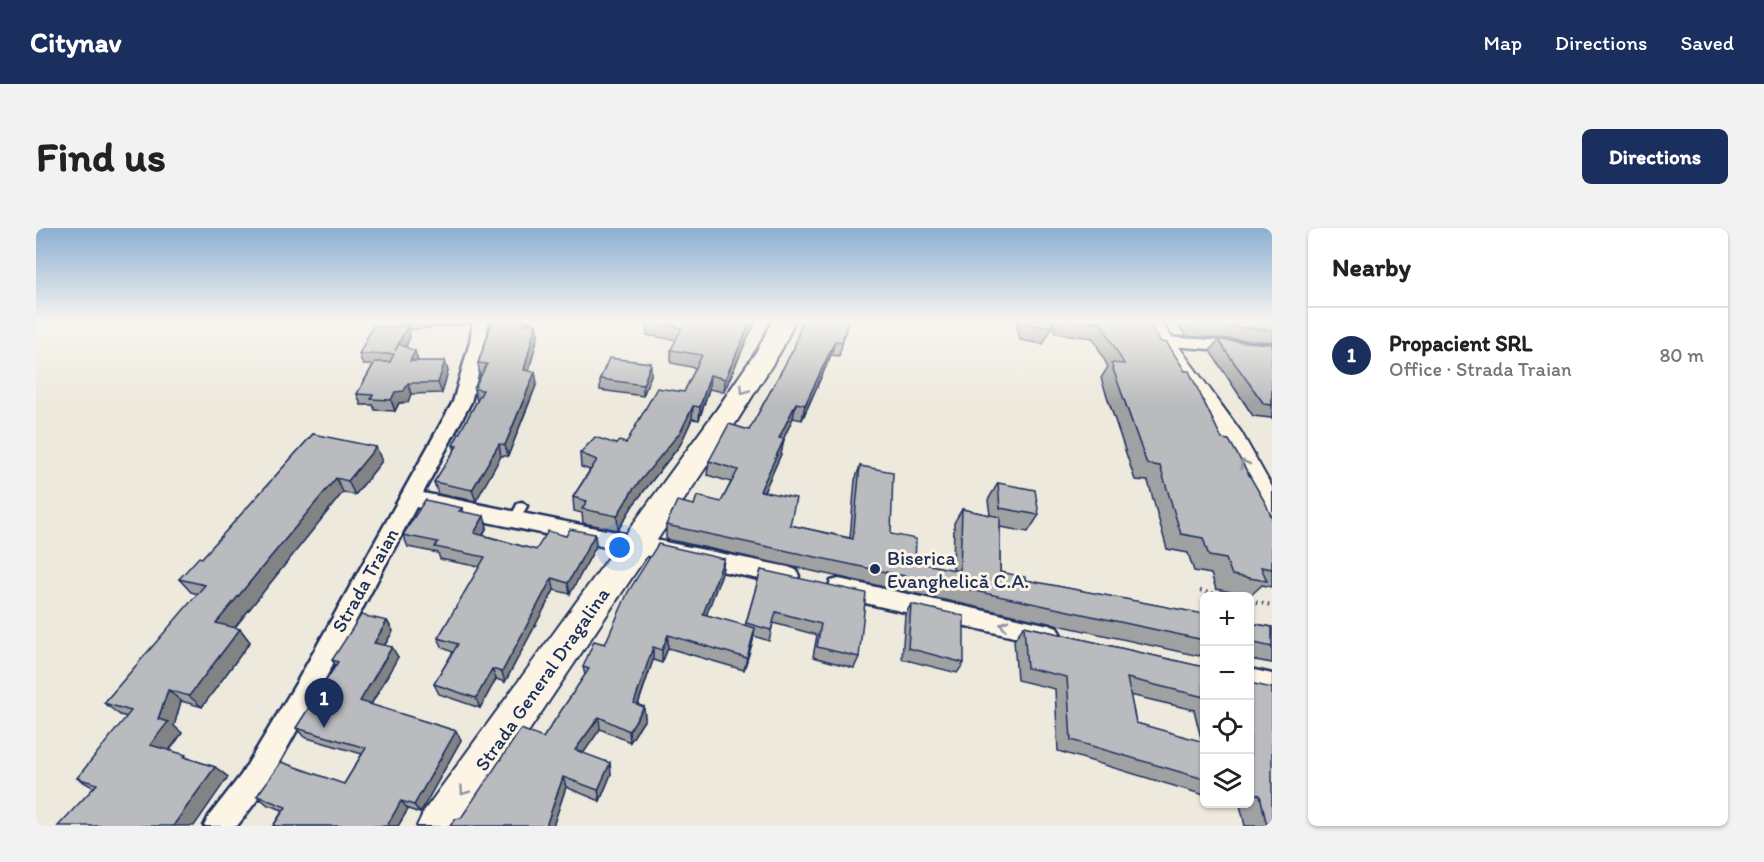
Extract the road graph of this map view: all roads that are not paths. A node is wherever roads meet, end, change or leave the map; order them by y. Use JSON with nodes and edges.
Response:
{"nodes":[{"id":1,"x":476,"y":349,"type":"edge"},
{"id":2,"x":770,"y":349,"type":"edge"},
{"id":3,"x":1170,"y":349,"type":"edge"},
{"id":4,"x":410,"y":498,"type":"junction"},
{"id":5,"x":1272,"y":515,"type":"edge"},
{"id":6,"x":638,"y":543,"type":"junction"},
{"id":7,"x":1066,"y":639,"type":"edge"},
{"id":8,"x":1254,"y":681,"type":"edge"},
{"id":9,"x":1272,"y":685,"type":"edge"},
{"id":10,"x":219,"y":826,"type":"edge"},
{"id":11,"x":439,"y":826,"type":"edge"}],
"edges":[{"from":1,"to":4,"type":"street","name":"Strada Traian"},
{"from":2,"to":6,"type":"main road","name":"Strada General Dragalina","one_way":true},
{"from":5,"to":3,"type":"main road","one_way":true},
{"from":4,"to":6,"type":"street"},
{"from":4,"to":10,"type":"street","name":"Strada Traian"},
{"from":7,"to":6,"type":"street","one_way":true},
{"from":6,"to":11,"type":"main road","name":"Strada General Dragalina","one_way":true},
{"from":8,"to":9,"type":"street"}]}
